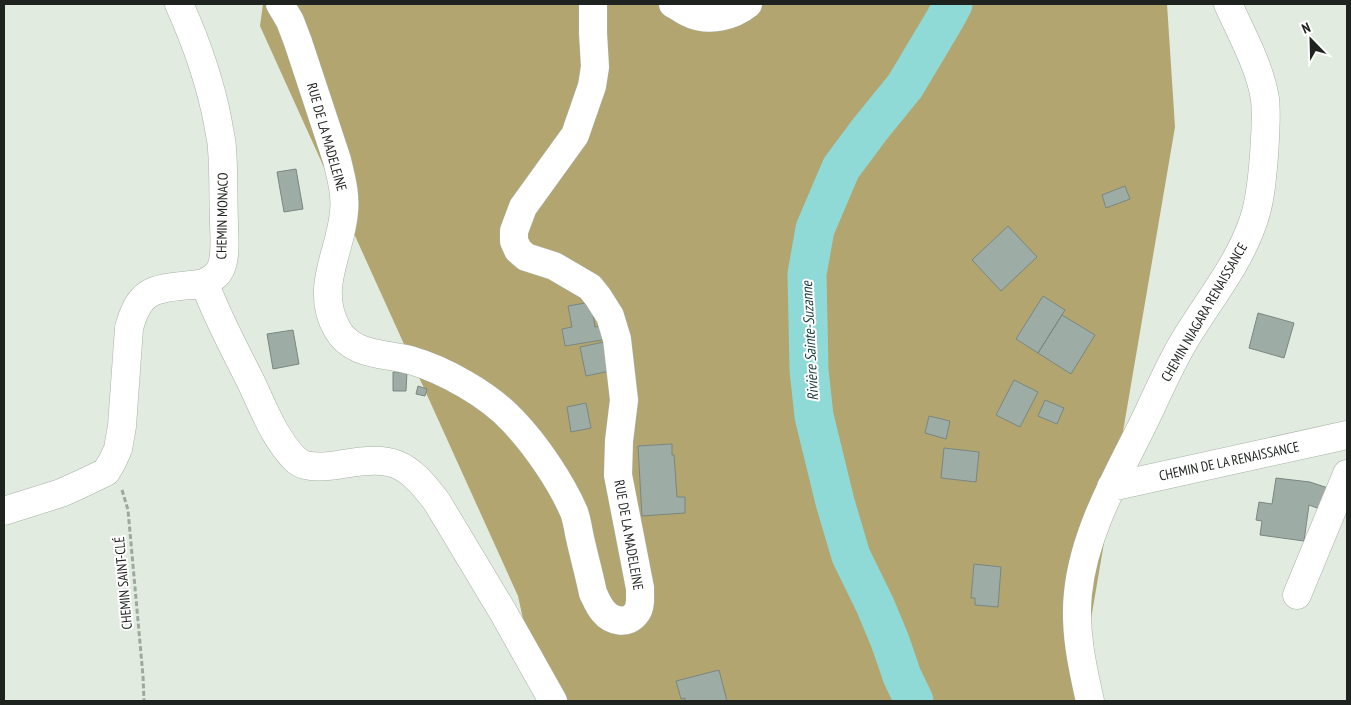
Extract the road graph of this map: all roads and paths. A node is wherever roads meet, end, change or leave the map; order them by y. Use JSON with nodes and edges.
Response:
{"nodes":[{"id":1,"x":179,"y":4,"type":"edge"},
{"id":2,"x":280,"y":4,"type":"edge"},
{"id":3,"x":594,"y":4,"type":"edge"},
{"id":4,"x":673,"y":4,"type":"edge"},
{"id":5,"x":748,"y":4,"type":"edge"},
{"id":6,"x":1228,"y":4,"type":"edge"},
{"id":7,"x":205,"y":284,"type":"junction"},
{"id":8,"x":1347,"y":435,"type":"edge"},
{"id":9,"x":106,"y":472,"type":"junction"},
{"id":10,"x":1347,"y":474,"type":"edge"},
{"id":11,"x":1111,"y":488,"type":"junction"},
{"id":12,"x":4,"y":510,"type":"edge"},
{"id":13,"x":1297,"y":595,"type":"dead end"},
{"id":14,"x":144,"y":701,"type":"edge"},
{"id":15,"x":553,"y":701,"type":"edge"},
{"id":16,"x":1090,"y":701,"type":"edge"}],
"edges":[{"from":1,"to":7,"type":"street","name":"CHEMIN MONACO"},
{"from":2,"to":3,"type":"street","name":"RUE DE LA MADELEINE"},
{"from":4,"to":5,"type":"street"},
{"from":6,"to":11,"type":"street","name":"CHEMIN NIAGARA RENAISSANCE"},
{"from":7,"to":9,"type":"street"},
{"from":7,"to":15,"type":"street"},
{"from":8,"to":11,"type":"street","name":"CHEMIN DE LA RENAISSANCE"},
{"from":9,"to":12,"type":"street"},
{"from":9,"to":14,"type":"path","name":"CHEMIN SAINT-CLÉ"},
{"from":10,"to":13,"type":"street"},
{"from":11,"to":16,"type":"street","name":"CHEMIN NIAGARA RENAISSANCE"}]}
